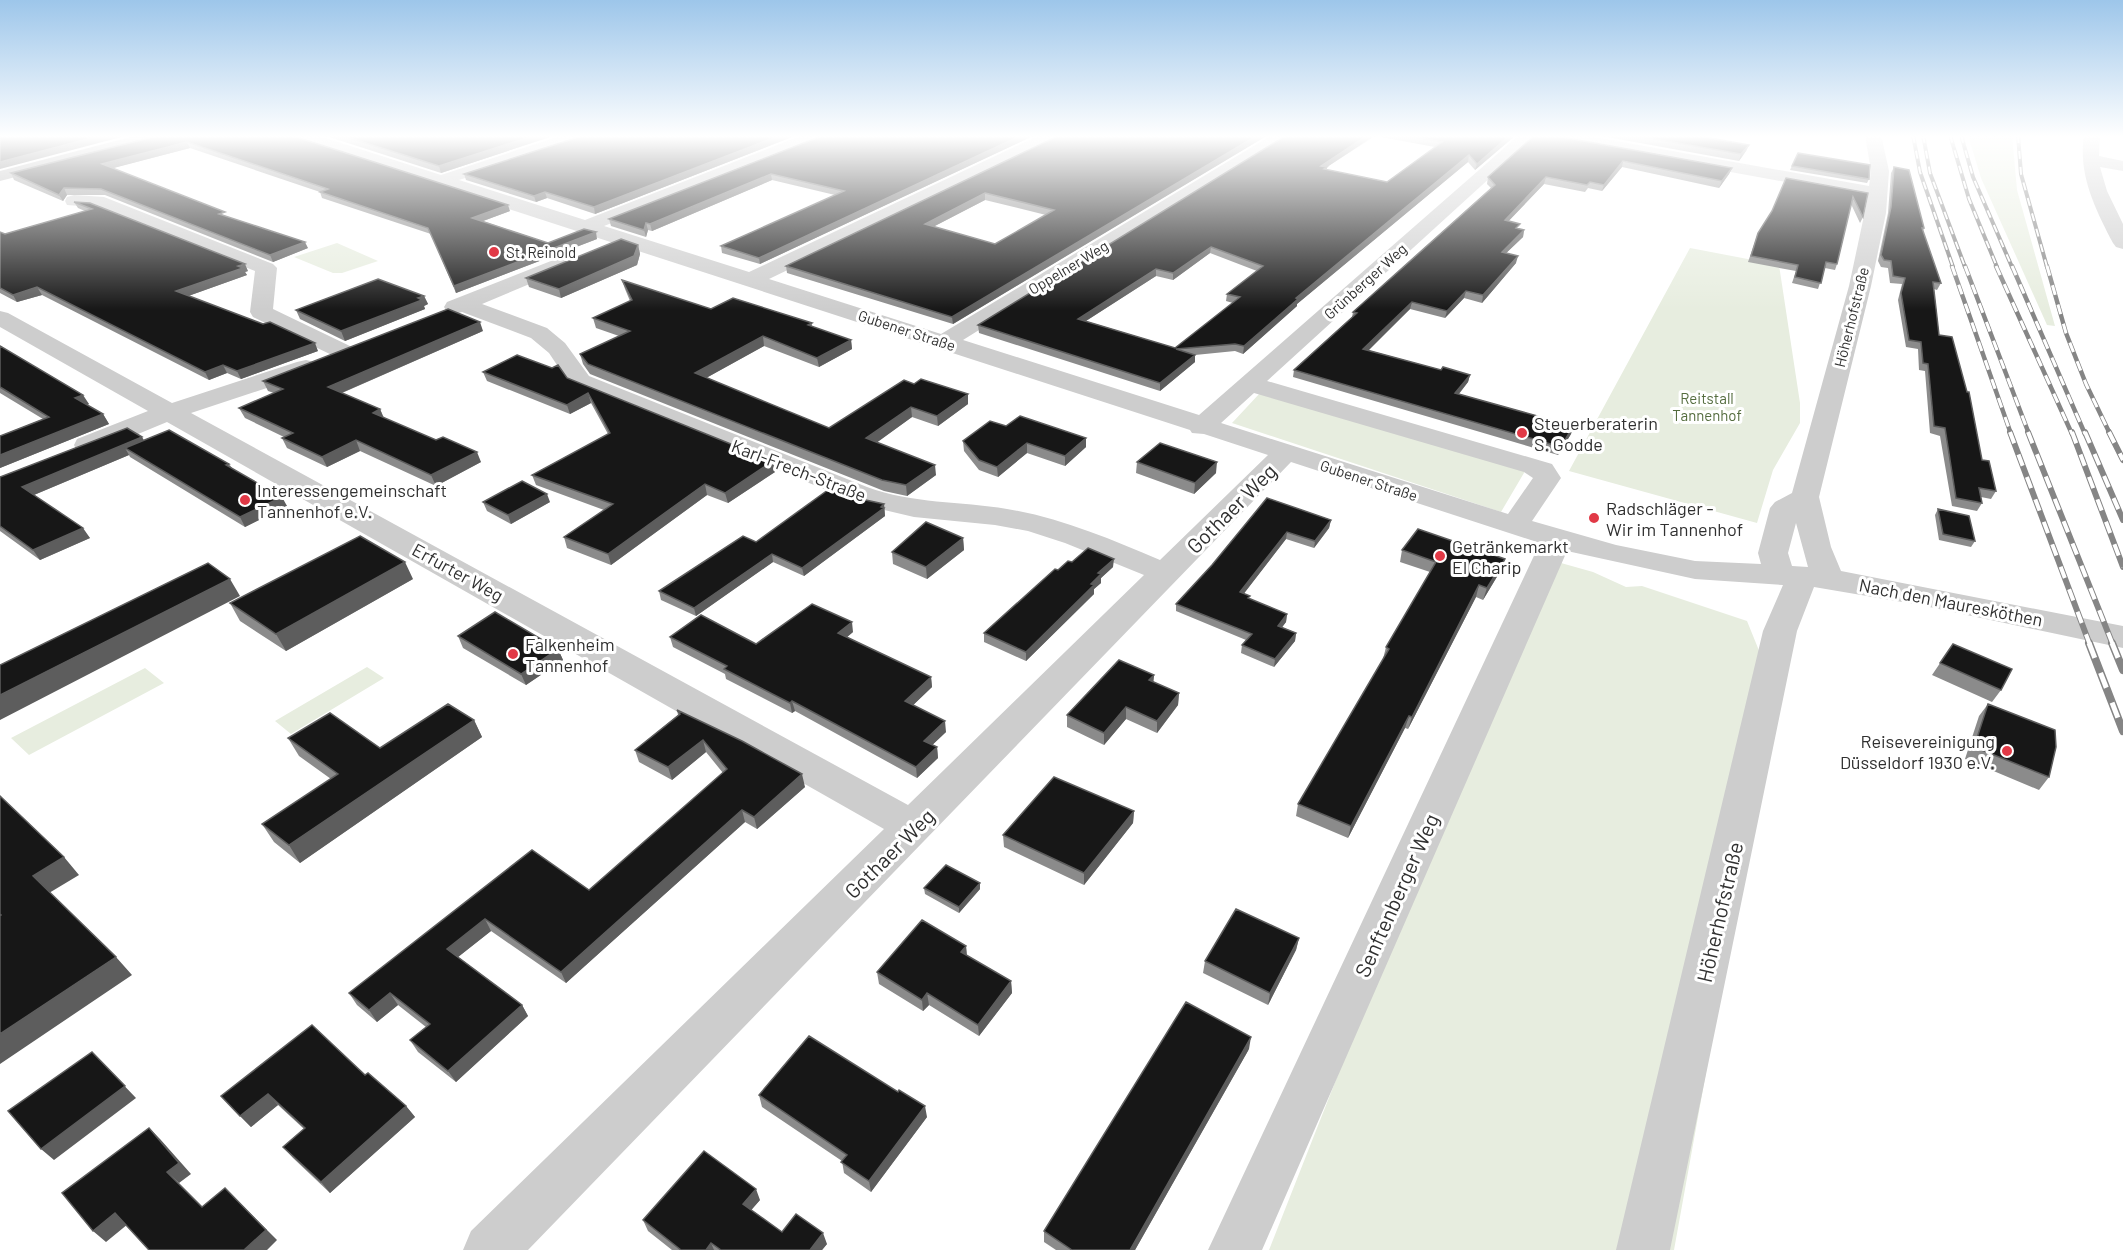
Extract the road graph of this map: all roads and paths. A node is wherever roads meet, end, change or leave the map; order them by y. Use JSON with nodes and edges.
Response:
{"nodes":[{"id":1,"x":483,"y":193,"type":"edge"},
{"id":2,"x":670,"y":193,"type":"edge"},
{"id":3,"x":931,"y":193,"type":"edge"},
{"id":4,"x":1188,"y":193,"type":"edge"},
{"id":5,"x":1457,"y":193,"type":"edge"},
{"id":6,"x":1878,"y":193,"type":"edge"},
{"id":7,"x":2100,"y":193,"type":"edge"},
{"id":8,"x":74,"y":201,"type":"edge"},
{"id":9,"x":585,"y":227,"type":"junction"},
{"id":10,"x":622,"y":239,"type":"junction"},
{"id":11,"x":2123,"y":243,"type":"edge"},
{"id":12,"x":750,"y":280,"type":"junction"},
{"id":13,"x":462,"y":304,"type":"junction"},
{"id":14,"x":433,"y":316,"type":"edge"},
{"id":15,"x":0,"y":318,"type":"edge"},
{"id":16,"x":944,"y":342,"type":"junction"},
{"id":17,"x":1249,"y":384,"type":"junction"},
{"id":18,"x":169,"y":412,"type":"junction"},
{"id":19,"x":1201,"y":427,"type":"junction"},
{"id":20,"x":1285,"y":453,"type":"junction"},
{"id":21,"x":63,"y":454,"type":"edge"},
{"id":22,"x":1805,"y":497,"type":"junction"},
{"id":23,"x":1514,"y":526,"type":"junction"},
{"id":24,"x":1557,"y":539,"type":"junction"},
{"id":25,"x":1166,"y":573,"type":"junction"},
{"id":26,"x":1803,"y":576,"type":"junction"},
{"id":27,"x":2123,"y":638,"type":"edge"},
{"id":28,"x":914,"y":827,"type":"junction"},
{"id":29,"x":490,"y":1250,"type":"edge"},
{"id":30,"x":1235,"y":1250,"type":"edge"},
{"id":31,"x":1643,"y":1250,"type":"edge"}],
"edges":[{"from":1,"to":9,"type":"street","name":"Gubener Straße"},
{"from":2,"to":9,"type":"street"},
{"from":3,"to":12,"type":"street"},
{"from":4,"to":16,"type":"street","name":"Oppelner Weg"},
{"from":5,"to":17,"type":"street","name":"Grünberger Weg"},
{"from":6,"to":22,"type":"street","name":"Höherhofstraße"},
{"from":7,"to":11,"type":"street"},
{"from":8,"to":18,"type":"street"},
{"from":9,"to":10,"type":"street","name":"Gubener Straße"},
{"from":10,"to":12,"type":"street","name":"Gubener Straße"},
{"from":10,"to":13,"type":"street"},
{"from":12,"to":16,"type":"street","name":"Gubener Straße"},
{"from":13,"to":14,"type":"street"},
{"from":13,"to":25,"type":"street","name":"Karl-Frech-Straße"},
{"from":15,"to":18,"type":"street","name":"Erfurter Weg"},
{"from":16,"to":19,"type":"street","name":"Gubener Straße"},
{"from":17,"to":19,"type":"street","name":"Grünberger Weg"},
{"from":17,"to":23,"type":"street"},
{"from":18,"to":21,"type":"street"},
{"from":18,"to":28,"type":"street","name":"Erfurter Weg"},
{"from":19,"to":20,"type":"street","name":"Gubener Straße"},
{"from":20,"to":23,"type":"street","name":"Gubener Straße"},
{"from":20,"to":25,"type":"street","name":"Gothaer Weg"},
{"from":22,"to":26,"type":"street","name":"Höherhofstraße"},
{"from":22,"to":26,"type":"street"},
{"from":23,"to":24,"type":"street","name":"Gubener Straße"},
{"from":24,"to":26,"type":"street","name":"Gubener Straße"},
{"from":24,"to":30,"type":"street","name":"Senftenberger Weg"},
{"from":25,"to":28,"type":"street","name":"Gothaer Weg"},
{"from":26,"to":27,"type":"street","name":"Nach den Mauresköthen"},
{"from":26,"to":31,"type":"street","name":"Höherhofstraße"},
{"from":28,"to":29,"type":"street","name":"Gothaer Weg"}]}
